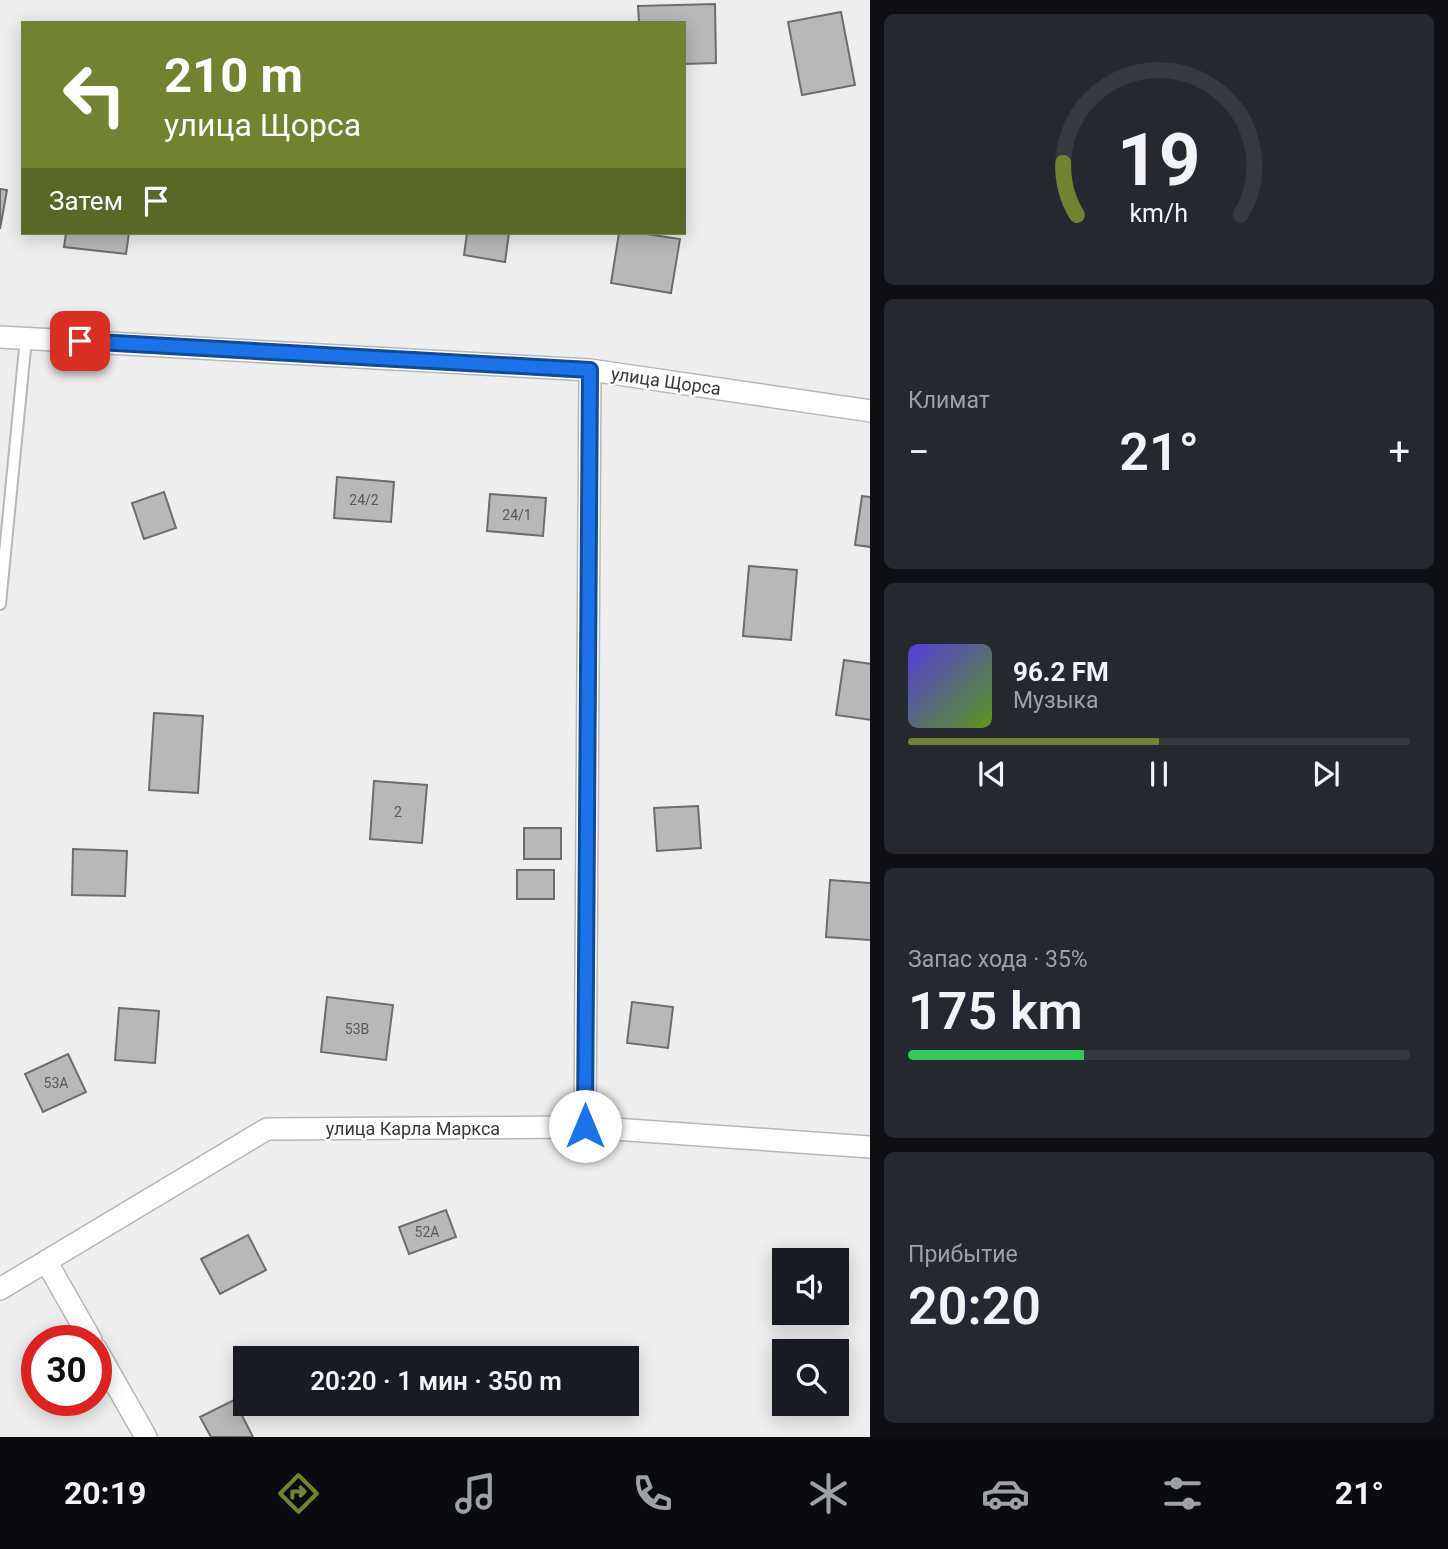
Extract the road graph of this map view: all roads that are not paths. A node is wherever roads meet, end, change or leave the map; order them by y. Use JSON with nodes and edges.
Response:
{"nodes":[{"id":1,"x":0,"y":337,"type":"edge"},
{"id":2,"x":26,"y":338,"type":"junction"},
{"id":3,"x":590,"y":370,"type":"junction"},
{"id":4,"x":870,"y":411,"type":"edge"},
{"id":5,"x":0,"y":604,"type":"edge"},
{"id":6,"x":585,"y":1126,"type":"junction"},
{"id":7,"x":870,"y":1147,"type":"edge"},
{"id":8,"x":46,"y":1261,"type":"junction"},
{"id":9,"x":0,"y":1289,"type":"edge"},
{"id":10,"x":83,"y":1325,"type":"edge"},
{"id":11,"x":112,"y":1377,"type":"edge"},
{"id":12,"x":146,"y":1437,"type":"edge"}],
"edges":[{"from":1,"to":2,"type":"street","name":"улица Щорса"},
{"from":2,"to":3,"type":"street","name":"улица Щорса"},
{"from":2,"to":5,"type":"lane"},
{"from":3,"to":4,"type":"street","name":"улица Щорса"},
{"from":3,"to":6,"type":"street"},
{"from":6,"to":7,"type":"street","name":"улица Карла Маркса"},
{"from":6,"to":8,"type":"street","name":"улица Карла Маркса"},
{"from":8,"to":9,"type":"street","name":"улица Карла Маркса"},
{"from":8,"to":10,"type":"street"},
{"from":11,"to":12,"type":"street"}]}
